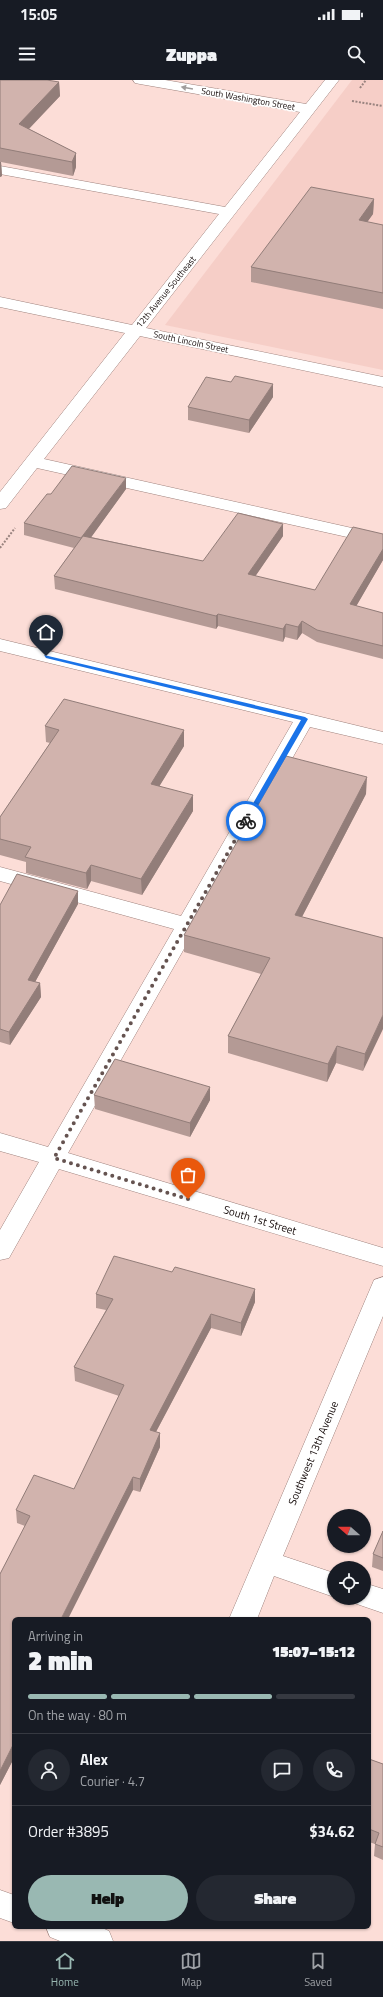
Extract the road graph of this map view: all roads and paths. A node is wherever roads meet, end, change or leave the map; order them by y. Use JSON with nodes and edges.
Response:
{"nodes":[{"id":1,"x":140,"y":80,"type":"edge"},
{"id":2,"x":332,"y":80,"type":"edge"},
{"id":3,"x":350,"y":100,"type":"dead end"},
{"id":4,"x":383,"y":106,"type":"edge"},
{"id":5,"x":309,"y":109,"type":"junction"},
{"id":6,"x":0,"y":170,"type":"edge"},
{"id":7,"x":230,"y":212,"type":"junction"},
{"id":8,"x":0,"y":302,"type":"edge"},
{"id":9,"x":135,"y":330,"type":"junction"},
{"id":10,"x":383,"y":382,"type":"edge"},
{"id":11,"x":32,"y":462,"type":"junction"},
{"id":12,"x":0,"y":504,"type":"edge"},
{"id":13,"x":383,"y":540,"type":"edge"},
{"id":14,"x":0,"y":645,"type":"edge"},
{"id":15,"x":305,"y":719,"type":"junction"},
{"id":16,"x":383,"y":738,"type":"edge"},
{"id":17,"x":0,"y":874,"type":"edge"},
{"id":18,"x":187,"y":925,"type":"junction"},
{"id":19,"x":0,"y":1142,"type":"edge"},
{"id":20,"x":54,"y":1158,"type":"junction"},
{"id":21,"x":0,"y":1251,"type":"edge"},
{"id":22,"x":383,"y":1257,"type":"edge"},
{"id":23,"x":383,"y":1287,"type":"edge"},
{"id":24,"x":267,"y":1562,"type":"junction"},
{"id":25,"x":327,"y":1583,"type":"edge"},
{"id":26,"x":371,"y":1598,"type":"edge"},
{"id":27,"x":383,"y":1602,"type":"edge"},
{"id":28,"x":244,"y":1617,"type":"edge"},
{"id":29,"x":0,"y":1904,"type":"edge"},
{"id":30,"x":12,"y":1908,"type":"edge"},
{"id":31,"x":66,"y":1929,"type":"edge"},
{"id":32,"x":108,"y":1929,"type":"edge"},
{"id":33,"x":98,"y":1941,"type":"edge"},
{"id":34,"x":103,"y":1941,"type":"edge"}],
"edges":[{"from":5,"to":1,"type":"street","name":"South Washington Street","one_way":true},
{"from":2,"to":5,"type":"street","name":"12th Avenue Southeast"},
{"from":3,"to":4,"type":"path"},
{"from":5,"to":7,"type":"street","name":"12th Avenue Southeast"},
{"from":6,"to":7,"type":"street"},
{"from":7,"to":9,"type":"street","name":"12th Avenue Southeast"},
{"from":8,"to":9,"type":"street","name":"South Lincoln Street"},
{"from":9,"to":10,"type":"street","name":"South Lincoln Street"},
{"from":9,"to":11,"type":"street","name":"12th Avenue Southeast"},
{"from":11,"to":12,"type":"street","name":"12th Avenue Southeast"},
{"from":11,"to":13,"type":"street"},
{"from":14,"to":15,"type":"street"},
{"from":15,"to":16,"type":"street"},
{"from":15,"to":18,"type":"street"},
{"from":17,"to":18,"type":"street"},
{"from":18,"to":20,"type":"street"},
{"from":19,"to":20,"type":"street","name":"South 1st Street"},
{"from":20,"to":21,"type":"street"},
{"from":20,"to":22,"type":"street","name":"South 1st Street"},
{"from":23,"to":24,"type":"street","name":"Southwest 13th Avenue"},
{"from":24,"to":25,"type":"street"},
{"from":24,"to":28,"type":"street","name":"Southwest 13th Avenue"},
{"from":26,"to":27,"type":"street"},
{"from":29,"to":30,"type":"street"},
{"from":31,"to":33,"type":"street"},
{"from":32,"to":34,"type":"street"}]}
